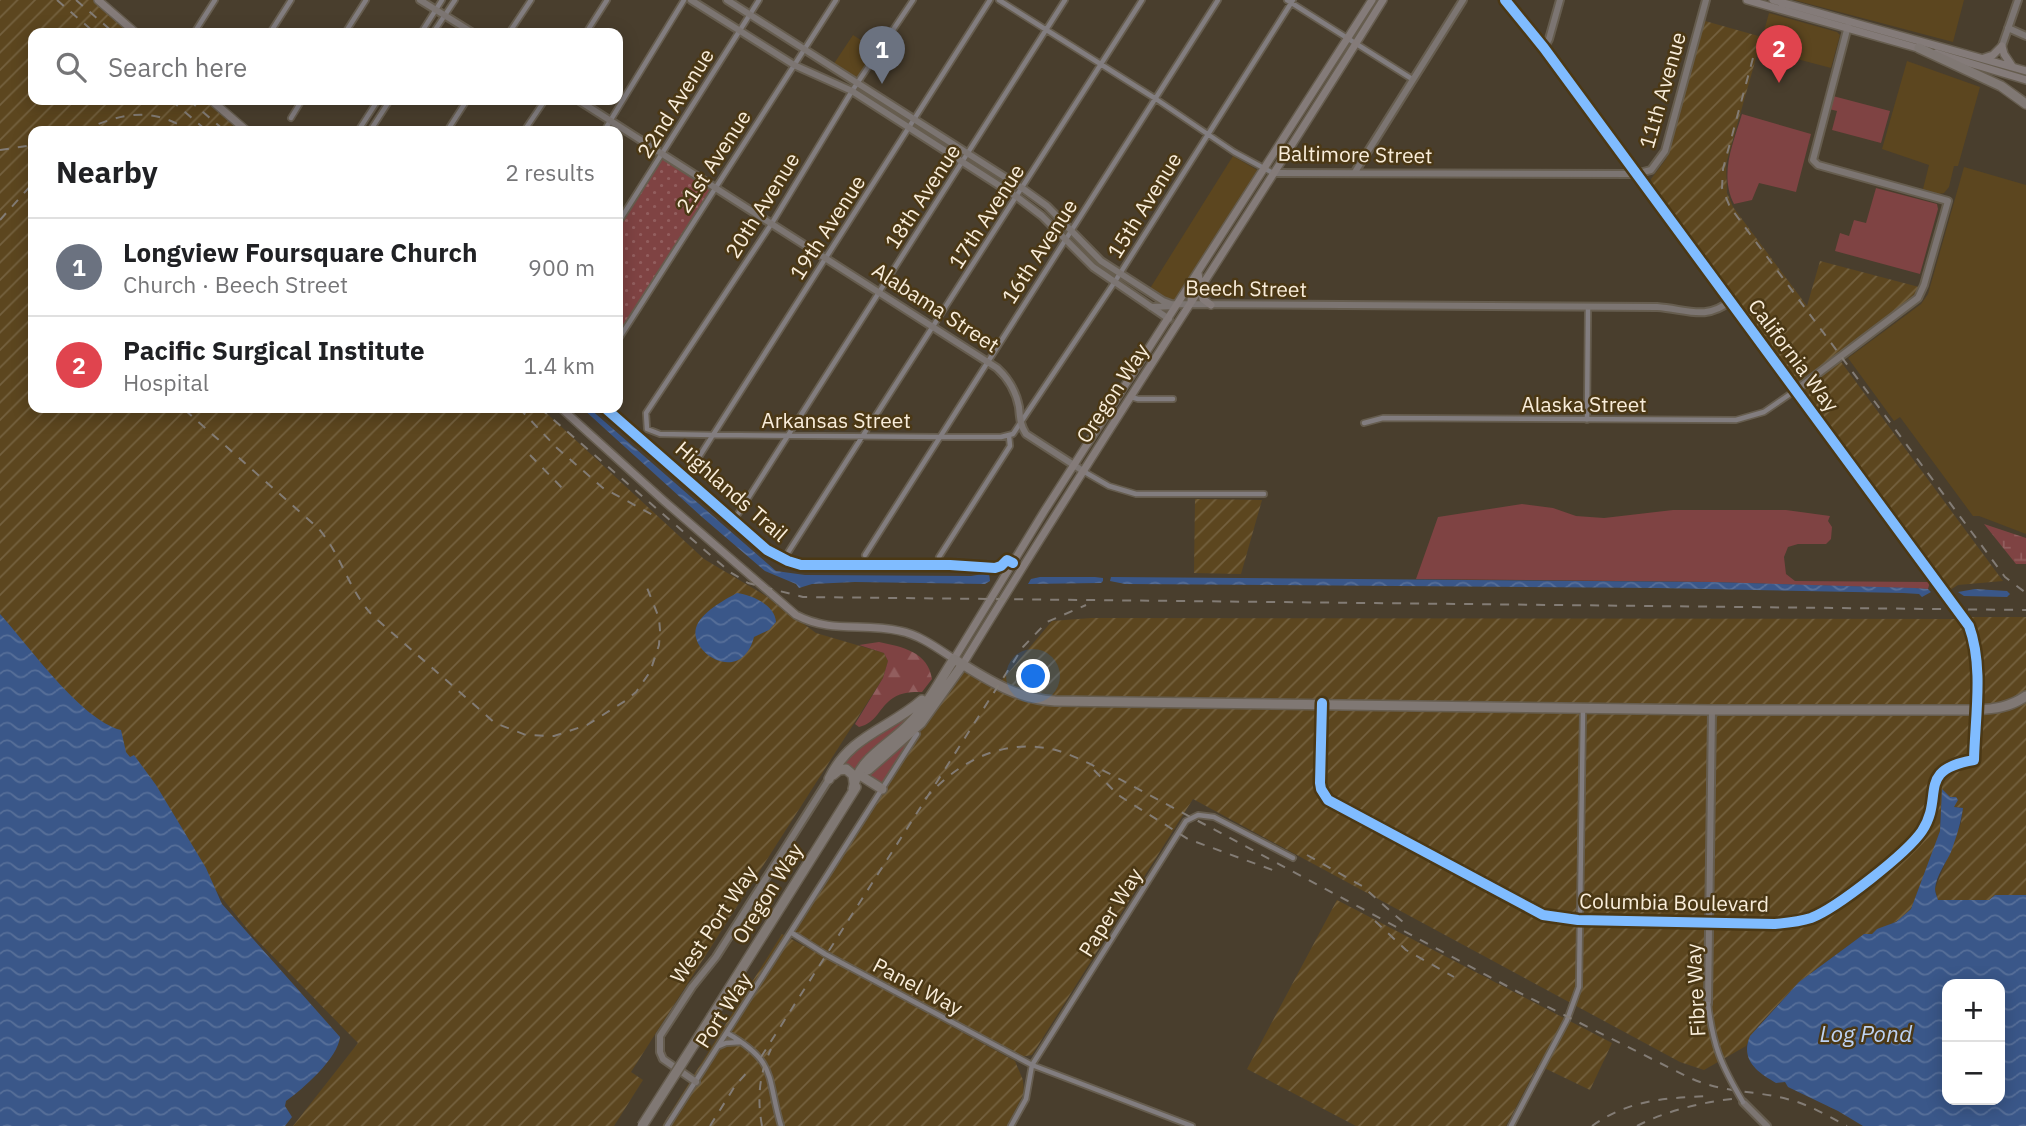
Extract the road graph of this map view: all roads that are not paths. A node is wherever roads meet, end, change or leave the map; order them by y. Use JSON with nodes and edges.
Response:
{"nodes":[{"id":1,"x":98,"y":0,"type":"edge"},
{"id":2,"x":215,"y":0,"type":"edge"},
{"id":3,"x":291,"y":0,"type":"edge"},
{"id":4,"x":366,"y":0,"type":"edge"},
{"id":5,"x":420,"y":0,"type":"edge"},
{"id":6,"x":442,"y":0,"type":"edge"},
{"id":7,"x":455,"y":0,"type":"edge"},
{"id":8,"x":531,"y":0,"type":"edge"},
{"id":9,"x":607,"y":0,"type":"edge"},
{"id":10,"x":684,"y":0,"type":"edge"},
{"id":11,"x":691,"y":0,"type":"edge"},
{"id":12,"x":727,"y":0,"type":"edge"},
{"id":13,"x":759,"y":0,"type":"edge"},
{"id":14,"x":836,"y":0,"type":"edge"},
{"id":15,"x":913,"y":0,"type":"edge"},
{"id":16,"x":990,"y":0,"type":"edge"},
{"id":17,"x":999,"y":0,"type":"edge"},
{"id":18,"x":1065,"y":0,"type":"edge"},
{"id":19,"x":1142,"y":0,"type":"edge"},
{"id":20,"x":1218,"y":0,"type":"edge"},
{"id":21,"x":1372,"y":0,"type":"edge"},
{"id":22,"x":1383,"y":0,"type":"edge"},
{"id":23,"x":1463,"y":0,"type":"edge"},
{"id":24,"x":1505,"y":0,"type":"edge"},
{"id":25,"x":1560,"y":0,"type":"edge"},
{"id":26,"x":1706,"y":0,"type":"edge"},
{"id":27,"x":1746,"y":0,"type":"edge"},
{"id":28,"x":1773,"y":0,"type":"edge"},
{"id":29,"x":2018,"y":0,"type":"edge"},
{"id":30,"x":1290,"y":1,"type":"edge"},
{"id":31,"x":436,"y":10,"type":"junction"},
{"id":32,"x":750,"y":15,"type":"junction"},
{"id":33,"x":445,"y":16,"type":"junction"},
{"id":34,"x":1849,"y":25,"type":"junction"},
{"id":35,"x":130,"y":28,"type":"edge"},
{"id":36,"x":197,"y":28,"type":"edge"},
{"id":37,"x":273,"y":28,"type":"edge"},
{"id":38,"x":348,"y":28,"type":"edge"},
{"id":39,"x":424,"y":28,"type":"edge"},
{"id":40,"x":437,"y":28,"type":"edge"},
{"id":41,"x":465,"y":28,"type":"edge"},
{"id":42,"x":512,"y":28,"type":"edge"},
{"id":43,"x":589,"y":28,"type":"edge"},
{"id":44,"x":2008,"y":28,"type":"junction"},
{"id":45,"x":1046,"y":30,"type":"junction"},
{"id":46,"x":739,"y":31,"type":"junction"},
{"id":47,"x":2026,"y":36,"type":"edge"},
{"id":48,"x":1347,"y":38,"type":"junction"},
{"id":49,"x":1356,"y":43,"type":"junction"},
{"id":50,"x":2002,"y":46,"type":"junction"},
{"id":51,"x":1544,"y":48,"type":"junction"},
{"id":52,"x":1919,"y":48,"type":"junction"},
{"id":53,"x":804,"y":50,"type":"junction"},
{"id":54,"x":1984,"y":58,"type":"junction"},
{"id":55,"x":794,"y":65,"type":"junction"},
{"id":56,"x":1100,"y":65,"type":"junction"},
{"id":57,"x":2013,"y":67,"type":"junction"},
{"id":58,"x":2026,"y":71,"type":"edge"},
{"id":59,"x":1412,"y":79,"type":"junction"},
{"id":60,"x":2026,"y":80,"type":"edge"},
{"id":61,"x":857,"y":83,"type":"junction"},
{"id":62,"x":852,"y":91,"type":"junction"},
{"id":63,"x":1156,"y":99,"type":"junction"},
{"id":64,"x":623,"y":101,"type":"edge"},
{"id":65,"x":2026,"y":104,"type":"edge"},
{"id":66,"x":217,"y":105,"type":"edge"},
{"id":67,"x":299,"y":105,"type":"edge"},
{"id":68,"x":375,"y":105,"type":"edge"},
{"id":69,"x":387,"y":105,"type":"edge"},
{"id":70,"x":464,"y":105,"type":"edge"},
{"id":71,"x":542,"y":105,"type":"edge"},
{"id":72,"x":585,"y":105,"type":"edge"},
{"id":73,"x":620,"y":105,"type":"edge"},
{"id":74,"x":291,"y":118,"type":"dead end"},
{"id":75,"x":915,"y":120,"type":"junction"},
{"id":76,"x":610,"y":122,"type":"junction"},
{"id":77,"x":241,"y":126,"type":"edge"},
{"id":78,"x":361,"y":126,"type":"edge"},
{"id":79,"x":373,"y":126,"type":"edge"},
{"id":80,"x":450,"y":126,"type":"edge"},
{"id":81,"x":527,"y":126,"type":"edge"},
{"id":82,"x":607,"y":126,"type":"edge"},
{"id":83,"x":617,"y":126,"type":"edge"},
{"id":84,"x":909,"y":129,"type":"junction"},
{"id":85,"x":623,"y":130,"type":"edge"},
{"id":86,"x":1207,"y":135,"type":"junction"},
{"id":87,"x":662,"y":153,"type":"junction"},
{"id":88,"x":968,"y":154,"type":"junction"},
{"id":89,"x":962,"y":162,"type":"junction"},
{"id":90,"x":1264,"y":169,"type":"junction"},
{"id":91,"x":1355,"y":172,"type":"junction"},
{"id":92,"x":1274,"y":173,"type":"junction"},
{"id":93,"x":1635,"y":174,"type":"junction"},
{"id":94,"x":715,"y":187,"type":"junction"},
{"id":95,"x":1022,"y":188,"type":"junction"},
{"id":96,"x":1017,"y":197,"type":"junction"},
{"id":97,"x":623,"y":215,"type":"edge"},
{"id":98,"x":772,"y":223,"type":"junction"},
{"id":99,"x":1072,"y":230,"type":"junction"},
{"id":100,"x":1066,"y":240,"type":"junction"},
{"id":101,"x":825,"y":257,"type":"junction"},
{"id":102,"x":1198,"y":272,"type":"junction"},
{"id":103,"x":1120,"y":274,"type":"junction"},
{"id":104,"x":1114,"y":283,"type":"junction"},
{"id":105,"x":1201,"y":288,"type":"junction"},
{"id":106,"x":879,"y":292,"type":"junction"},
{"id":107,"x":1730,"y":301,"type":"junction"},
{"id":108,"x":1177,"y":305,"type":"junction"},
{"id":109,"x":1191,"y":305,"type":"junction"},
{"id":110,"x":1211,"y":305,"type":"junction"},
{"id":111,"x":1149,"y":306,"type":"junction"},
{"id":112,"x":1588,"y":307,"type":"junction"},
{"id":113,"x":1169,"y":318,"type":"junction"},
{"id":114,"x":933,"y":327,"type":"junction"},
{"id":115,"x":623,"y":332,"type":"edge"},
{"id":116,"x":987,"y":361,"type":"junction"},
{"id":117,"x":1796,"y":390,"type":"junction"},
{"id":118,"x":1130,"y":397,"type":"junction"},
{"id":119,"x":1173,"y":399,"type":"dead end"},
{"id":120,"x":567,"y":413,"type":"edge"},
{"id":121,"x":1587,"y":420,"type":"junction"},
{"id":122,"x":1364,"y":423,"type":"dead end"},
{"id":123,"x":1021,"y":426,"type":"junction"},
{"id":124,"x":647,"y":429,"type":"joint"},
{"id":125,"x":714,"y":435,"type":"junction"},
{"id":126,"x":788,"y":436,"type":"junction"},
{"id":127,"x":864,"y":436,"type":"junction"},
{"id":128,"x":1009,"y":436,"type":"junction"},
{"id":129,"x":940,"y":437,"type":"junction"},
{"id":130,"x":1074,"y":465,"type":"junction"},
{"id":131,"x":690,"y":471,"type":"dead end"},
{"id":132,"x":1083,"y":471,"type":"junction"},
{"id":133,"x":1264,"y":494,"type":"dead end"},
{"id":134,"x":738,"y":514,"type":"dead end"},
{"id":135,"x":787,"y":554,"type":"dead end"},
{"id":136,"x":865,"y":555,"type":"dead end"},
{"id":137,"x":939,"y":557,"type":"dead end"},
{"id":138,"x":958,"y":661,"type":"junction"},
{"id":139,"x":932,"y":691,"type":"junction"},
{"id":140,"x":2026,"y":696,"type":"edge"},
{"id":141,"x":1322,"y":704,"type":"junction"},
{"id":142,"x":1583,"y":708,"type":"junction"},
{"id":143,"x":1712,"y":710,"type":"junction"},
{"id":144,"x":1976,"y":710,"type":"junction"},
{"id":145,"x":917,"y":734,"type":"dead end"},
{"id":146,"x":1974,"y":760,"type":"joint"},
{"id":147,"x":863,"y":777,"type":"junction"},
{"id":148,"x":829,"y":779,"type":"junction"},
{"id":149,"x":853,"y":786,"type":"junction"},
{"id":150,"x":882,"y":789,"type":"junction"},
{"id":151,"x":1293,"y":858,"type":"dead end"},
{"id":152,"x":1578,"y":920,"type":"junction"},
{"id":153,"x":1709,"y":922,"type":"junction"},
{"id":154,"x":792,"y":933,"type":"junction"},
{"id":155,"x":1708,"y":1003,"type":"joint"},
{"id":156,"x":727,"y":1033,"type":"junction"},
{"id":157,"x":741,"y":1041,"type":"junction"},
{"id":158,"x":719,"y":1047,"type":"junction"},
{"id":159,"x":1032,"y":1065,"type":"junction"},
{"id":160,"x":696,"y":1082,"type":"junction"},
{"id":161,"x":1743,"y":1102,"type":"joint"},
{"id":162,"x":642,"y":1126,"type":"edge"},
{"id":163,"x":667,"y":1126,"type":"edge"},
{"id":164,"x":781,"y":1126,"type":"edge"},
{"id":165,"x":1011,"y":1126,"type":"edge"},
{"id":166,"x":1192,"y":1126,"type":"edge"},
{"id":167,"x":1511,"y":1126,"type":"edge"},
{"id":168,"x":1767,"y":1126,"type":"edge"}],
"edges":[{"from":1,"to":35,"type":"main road"},
{"from":2,"to":36,"type":"street"},
{"from":3,"to":37,"type":"street"},
{"from":4,"to":38,"type":"street"},
{"from":5,"to":31,"type":"street"},
{"from":6,"to":31,"type":"street"},
{"from":7,"to":33,"type":"street"},
{"from":8,"to":42,"type":"street"},
{"from":9,"to":43,"type":"street"},
{"from":10,"to":64,"type":"street"},
{"from":11,"to":46,"type":"street","name":"Beech Street"},
{"from":12,"to":32,"type":"street","name":"Beech Street"},
{"from":13,"to":32,"type":"street","name":"22nd Avenue"},
{"from":14,"to":53,"type":"street","name":"21st Avenue"},
{"from":15,"to":61,"type":"street","name":"20th Avenue"},
{"from":16,"to":75,"type":"street","name":"19th Avenue"},
{"from":17,"to":45,"type":"street","name":"Baltimore Street"},
{"from":18,"to":45,"type":"street","name":"18th Avenue"},
{"from":19,"to":56,"type":"street","name":"17th Avenue"},
{"from":20,"to":63,"type":"street","name":"16th Avenue"},
{"from":21,"to":48,"type":"main road","name":"Oregon Way"},
{"from":22,"to":49,"type":"main road","name":"Oregon Way"},
{"from":23,"to":59,"type":"street"},
{"from":24,"to":51,"type":"street","name":"California Way"},
{"from":25,"to":51,"type":"street"},
{"from":26,"to":93,"type":"street","name":"11th Avenue"},
{"from":27,"to":34,"type":"main road"},
{"from":28,"to":34,"type":"main road"},
{"from":29,"to":44,"type":"street"},
{"from":30,"to":48,"type":"street"},
{"from":30,"to":86,"type":"street","name":"15th Avenue"},
{"from":31,"to":33,"type":"street"},
{"from":31,"to":39,"type":"street"},
{"from":32,"to":46,"type":"street","name":"22nd Avenue"},
{"from":32,"to":53,"type":"street","name":"Beech Street"},
{"from":33,"to":40,"type":"street"},
{"from":33,"to":41,"type":"street"},
{"from":34,"to":52,"type":"main road"},
{"from":34,"to":54,"type":"main road"},
{"from":34,"to":117,"type":"street"},
{"from":44,"to":47,"type":"street"},
{"from":44,"to":50,"type":"street"},
{"from":45,"to":56,"type":"street","name":"Baltimore Street"},
{"from":45,"to":88,"type":"street","name":"18th Avenue"},
{"from":46,"to":55,"type":"street","name":"Beech Street"},
{"from":46,"to":87,"type":"street","name":"22nd Avenue"},
{"from":48,"to":49,"type":"street"},
{"from":48,"to":90,"type":"main road","name":"Oregon Way"},
{"from":49,"to":59,"type":"street"},
{"from":49,"to":92,"type":"main road","name":"Oregon Way"},
{"from":50,"to":54,"type":"main road"},
{"from":50,"to":57,"type":"main road"},
{"from":51,"to":93,"type":"street","name":"California Way"},
{"from":52,"to":60,"type":"main road"},
{"from":52,"to":65,"type":"highway"},
{"from":53,"to":55,"type":"street","name":"21st Avenue"},
{"from":53,"to":61,"type":"street","name":"Beech Street"},
{"from":54,"to":57,"type":"main road"},
{"from":55,"to":62,"type":"street","name":"Beech Street"},
{"from":55,"to":94,"type":"street","name":"21st Avenue"},
{"from":56,"to":63,"type":"street","name":"Baltimore Street"},
{"from":56,"to":95,"type":"street","name":"17th Avenue"},
{"from":57,"to":58,"type":"main road"},
{"from":59,"to":91,"type":"street"},
{"from":61,"to":62,"type":"street","name":"20th Avenue"},
{"from":61,"to":75,"type":"street","name":"Beech Street"},
{"from":62,"to":84,"type":"street","name":"Beech Street"},
{"from":62,"to":98,"type":"street","name":"20th Avenue"},
{"from":63,"to":86,"type":"street","name":"Baltimore Street"},
{"from":63,"to":99,"type":"street","name":"16th Avenue"},
{"from":66,"to":77,"type":"main road"},
{"from":67,"to":74,"type":"street"},
{"from":68,"to":78,"type":"street"},
{"from":69,"to":79,"type":"street"},
{"from":70,"to":80,"type":"street"},
{"from":71,"to":81,"type":"street"},
{"from":72,"to":76,"type":"street","name":"Alabama Street"},
{"from":73,"to":76,"type":"street"},
{"from":75,"to":84,"type":"street","name":"19th Avenue"},
{"from":75,"to":88,"type":"street","name":"Beech Street"},
{"from":76,"to":82,"type":"street"},
{"from":76,"to":83,"type":"street","name":"Alabama Street"},
{"from":84,"to":89,"type":"street","name":"Beech Street"},
{"from":84,"to":101,"type":"street","name":"19th Avenue"},
{"from":85,"to":87,"type":"street","name":"Alabama Street"},
{"from":86,"to":90,"type":"street","name":"Baltimore Street"},
{"from":86,"to":103,"type":"street","name":"15th Avenue"},
{"from":87,"to":94,"type":"street","name":"Alabama Street"},
{"from":87,"to":97,"type":"street","name":"22nd Avenue"},
{"from":88,"to":89,"type":"street","name":"18th Avenue"},
{"from":88,"to":95,"type":"street","name":"Beech Street"},
{"from":89,"to":96,"type":"street","name":"Beech Street"},
{"from":89,"to":106,"type":"street","name":"18th Avenue"},
{"from":90,"to":92,"type":"street","name":"Baltimore Street"},
{"from":90,"to":102,"type":"main road","name":"Oregon Way"},
{"from":91,"to":92,"type":"street","name":"Baltimore Street"},
{"from":91,"to":93,"type":"street","name":"Baltimore Street"},
{"from":92,"to":105,"type":"main road","name":"Oregon Way"},
{"from":93,"to":107,"type":"street","name":"California Way"},
{"from":94,"to":98,"type":"street","name":"Alabama Street"},
{"from":94,"to":115,"type":"street","name":"21st Avenue"},
{"from":95,"to":96,"type":"street","name":"17th Avenue"},
{"from":95,"to":99,"type":"street","name":"Beech Street"},
{"from":96,"to":100,"type":"street","name":"Beech Street"},
{"from":96,"to":114,"type":"street","name":"17th Avenue"},
{"from":98,"to":101,"type":"street","name":"Alabama Street"},
{"from":98,"to":124,"type":"street","name":"20th Avenue"},
{"from":99,"to":100,"type":"street","name":"16th Avenue"},
{"from":99,"to":103,"type":"street","name":"Beech Street"},
{"from":100,"to":104,"type":"street","name":"Beech Street"},
{"from":100,"to":116,"type":"street","name":"16th Avenue"},
{"from":101,"to":106,"type":"street","name":"Alabama Street"},
{"from":101,"to":125,"type":"street","name":"19th Avenue"},
{"from":102,"to":108,"type":"main road","name":"Oregon Way"},
{"from":102,"to":109,"type":"main road"},
{"from":103,"to":104,"type":"street","name":"15th Avenue"},
{"from":103,"to":108,"type":"street","name":"Beech Street"},
{"from":104,"to":111,"type":"street","name":"Beech Street"},
{"from":104,"to":123,"type":"street","name":"15th Avenue"},
{"from":105,"to":109,"type":"main road","name":"Oregon Way"},
{"from":105,"to":110,"type":"main road"},
{"from":106,"to":114,"type":"street","name":"Alabama Street"},
{"from":106,"to":126,"type":"street","name":"18th Avenue"},
{"from":107,"to":112,"type":"street","name":"Beech Street"},
{"from":107,"to":117,"type":"street","name":"California Way"},
{"from":108,"to":109,"type":"street","name":"Beech Street"},
{"from":108,"to":111,"type":"street"},
{"from":108,"to":113,"type":"main road","name":"Oregon Way"},
{"from":109,"to":110,"type":"street","name":"Beech Street"},
{"from":109,"to":118,"type":"main road","name":"Oregon Way"},
{"from":110,"to":112,"type":"street","name":"Beech Street"},
{"from":111,"to":113,"type":"street","name":"Beech Street"},
{"from":112,"to":121,"type":"street"},
{"from":113,"to":130,"type":"main road","name":"Oregon Way"},
{"from":114,"to":116,"type":"street","name":"Alabama Street"},
{"from":114,"to":127,"type":"street","name":"17th Avenue"},
{"from":116,"to":123,"type":"street","name":"Alabama Street"},
{"from":116,"to":129,"type":"street","name":"16th Avenue"},
{"from":117,"to":121,"type":"street","name":"Alaska Street"},
{"from":117,"to":144,"type":"street","name":"California Way"},
{"from":118,"to":119,"type":"street"},
{"from":118,"to":132,"type":"main road","name":"Oregon Way"},
{"from":120,"to":138,"type":"main road"},
{"from":121,"to":122,"type":"street","name":"Alaska Street"},
{"from":123,"to":128,"type":"street"},
{"from":123,"to":130,"type":"street"},
{"from":124,"to":125,"type":"street","name":"Arkansas Street"},
{"from":125,"to":126,"type":"street","name":"Arkansas Street"},
{"from":125,"to":131,"type":"street","name":"19th Avenue"},
{"from":126,"to":127,"type":"street","name":"Arkansas Street"},
{"from":126,"to":134,"type":"street","name":"18th Avenue"},
{"from":127,"to":129,"type":"street","name":"Arkansas Street"},
{"from":127,"to":135,"type":"street","name":"17th Avenue"},
{"from":128,"to":129,"type":"street","name":"Arkansas Street"},
{"from":128,"to":137,"type":"street"},
{"from":129,"to":136,"type":"street","name":"16th Avenue"},
{"from":130,"to":132,"type":"street"},
{"from":130,"to":138,"type":"main road","name":"Oregon Way"},
{"from":132,"to":133,"type":"street"},
{"from":132,"to":138,"type":"main road","name":"Oregon Way"},
{"from":138,"to":139,"type":"highway","name":"Oregon Way"},
{"from":138,"to":141,"type":"highway"},
{"from":138,"to":147,"type":"highway","name":"Oregon Way"},
{"from":139,"to":148,"type":"highway"},
{"from":139,"to":149,"type":"highway","name":"Oregon Way"},
{"from":140,"to":144,"type":"highway"},
{"from":141,"to":142,"type":"highway"},
{"from":141,"to":152,"type":"street","name":"Columbia Boulevard"},
{"from":142,"to":143,"type":"highway"},
{"from":142,"to":152,"type":"street"},
{"from":143,"to":144,"type":"highway"},
{"from":143,"to":153,"type":"street","name":"Fibre Way"},
{"from":144,"to":146,"type":"street","name":"California Way"},
{"from":145,"to":150,"type":"street","name":"Port Way"},
{"from":146,"to":153,"type":"street","name":"Columbia Boulevard"},
{"from":147,"to":149,"type":"highway","name":"Oregon Way"},
{"from":147,"to":150,"type":"highway"},
{"from":148,"to":149,"type":"highway"},
{"from":148,"to":160,"type":"street","name":"West Port Way"},
{"from":149,"to":162,"type":"highway","name":"Oregon Way","bridge":true},
{"from":150,"to":154,"type":"street","name":"Port Way"},
{"from":151,"to":159,"type":"street","name":"Paper Way"},
{"from":152,"to":153,"type":"street","name":"Columbia Boulevard"},
{"from":152,"to":167,"type":"street"},
{"from":153,"to":155,"type":"street","name":"Fibre Way"},
{"from":154,"to":156,"type":"street","name":"Port Way"},
{"from":154,"to":159,"type":"street","name":"Panel Way"},
{"from":155,"to":161,"type":"street","name":"Fibre Way","bridge":true},
{"from":156,"to":157,"type":"street"},
{"from":156,"to":158,"type":"street","name":"Port Way"},
{"from":157,"to":158,"type":"street"},
{"from":157,"to":164,"type":"street"},
{"from":158,"to":160,"type":"street","name":"Port Way"},
{"from":159,"to":165,"type":"street","name":"Paper Way"},
{"from":159,"to":166,"type":"street","name":"Panel Way"},
{"from":160,"to":163,"type":"street","name":"Port Way"},
{"from":161,"to":168,"type":"street","name":"Fibre Way"}]}
